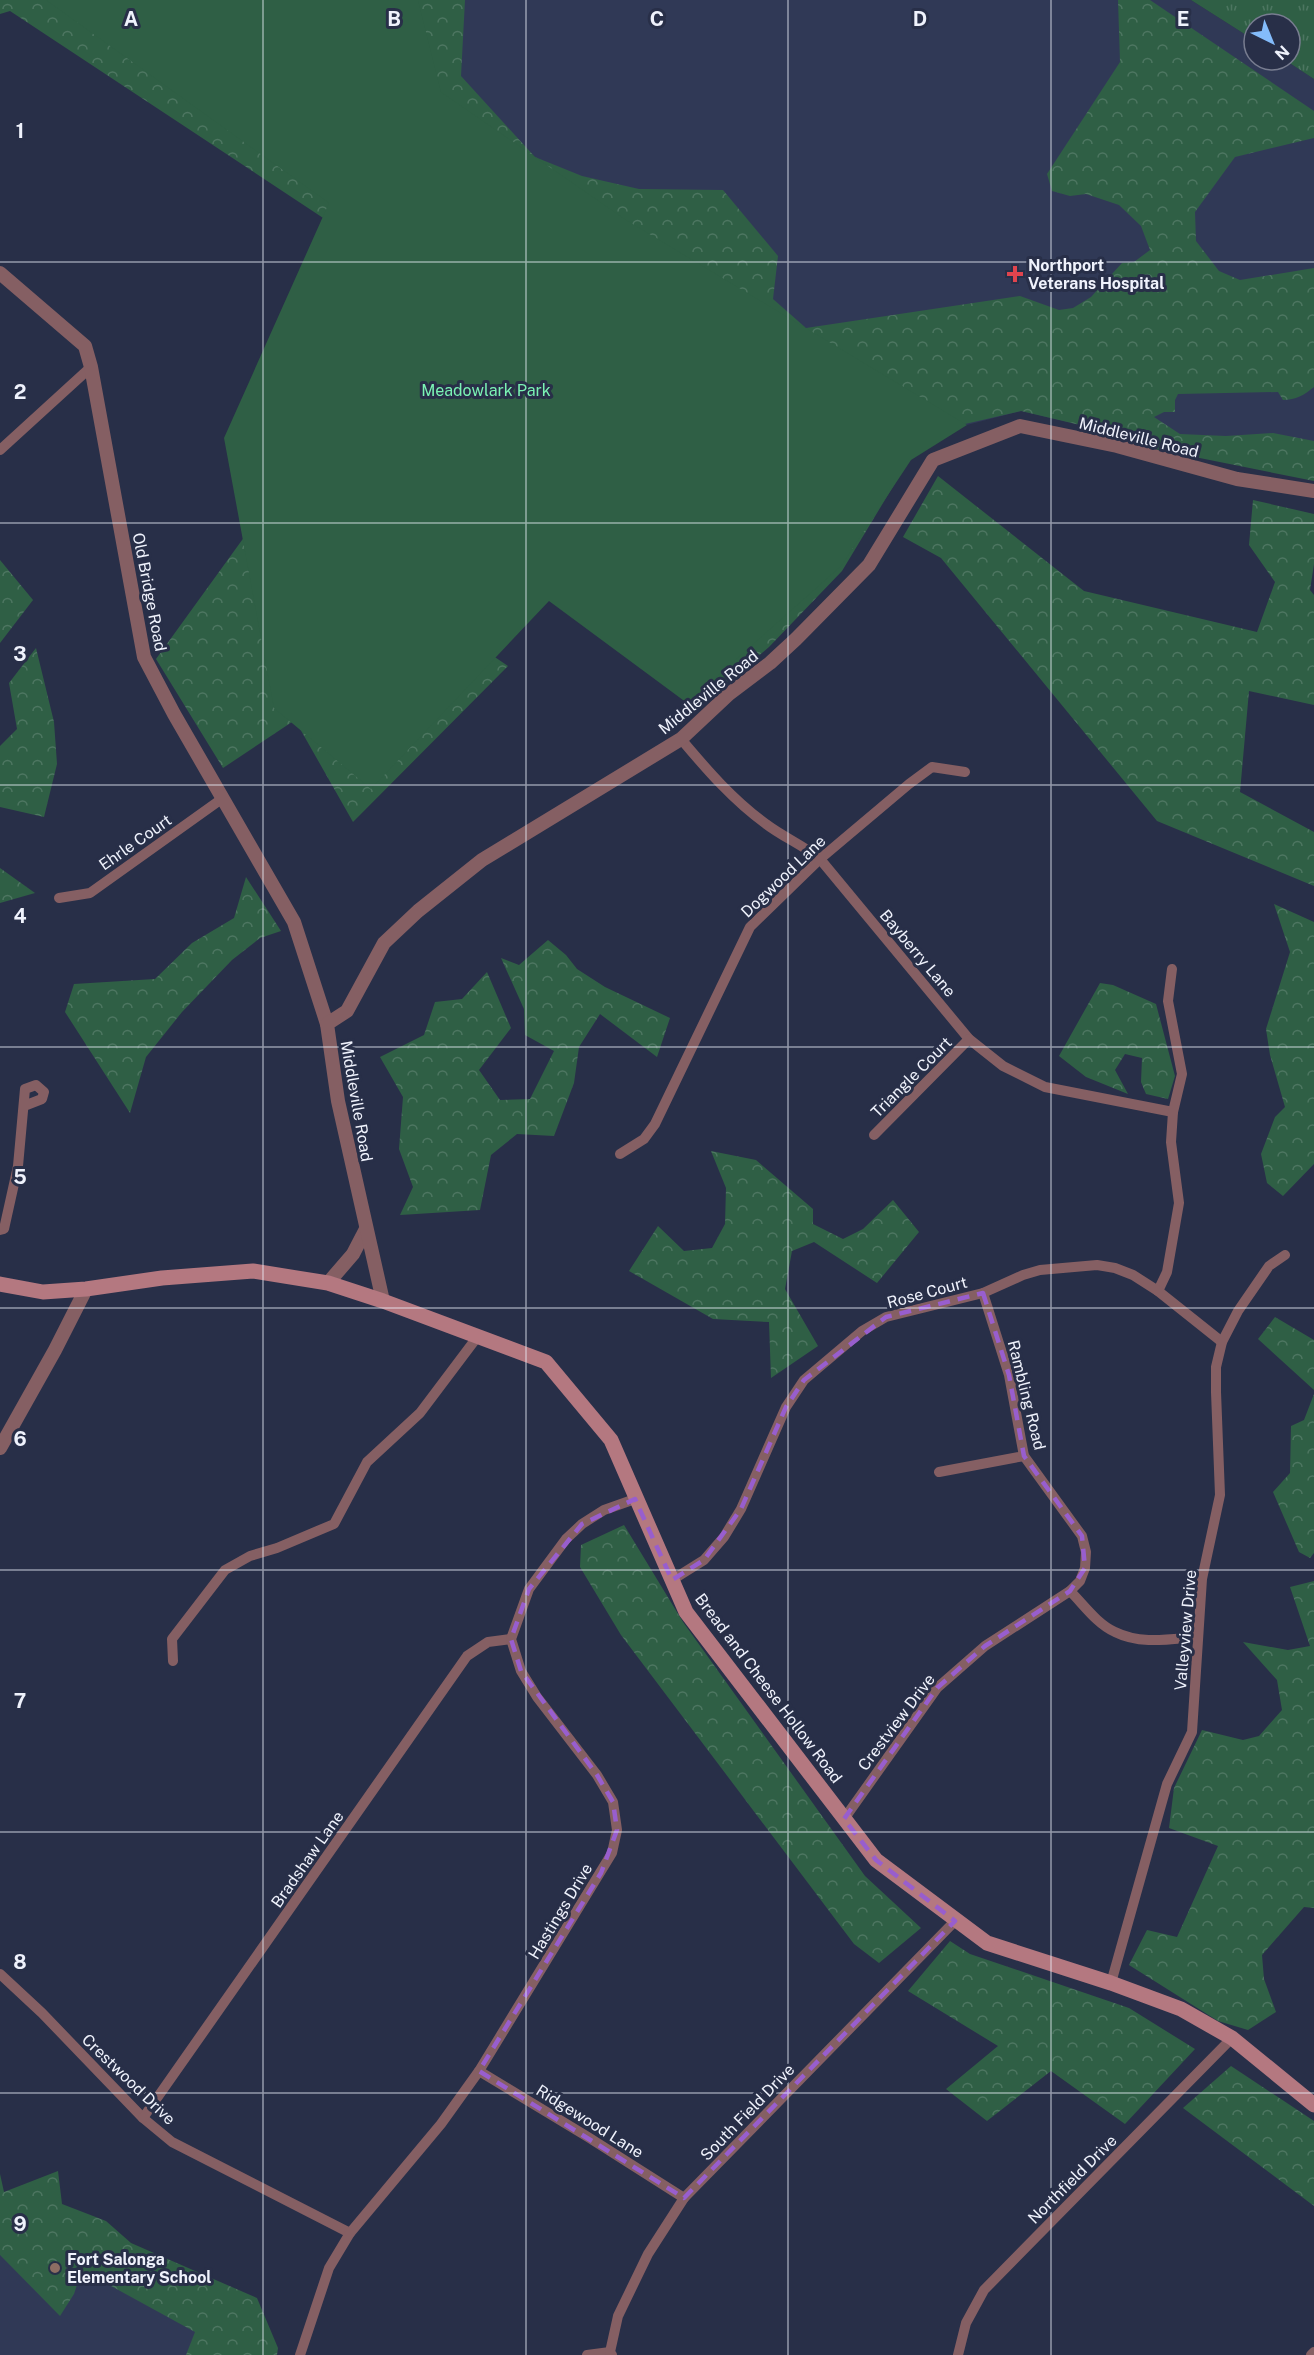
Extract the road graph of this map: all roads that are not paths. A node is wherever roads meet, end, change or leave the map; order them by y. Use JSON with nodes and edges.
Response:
{"nodes":[{"id":1,"x":0,"y":273,"type":"edge"},
{"id":2,"x":91,"y":367,"type":"junction"},
{"id":3,"x":0,"y":450,"type":"edge"},
{"id":4,"x":1314,"y":491,"type":"edge"},
{"id":5,"x":681,"y":739,"type":"junction"},
{"id":6,"x":965,"y":772,"type":"dead end"},
{"id":7,"x":223,"y":798,"type":"junction"},
{"id":8,"x":820,"y":859,"type":"junction"},
{"id":9,"x":59,"y":898,"type":"dead end"},
{"id":10,"x":1172,"y":969,"type":"dead end"},
{"id":11,"x":327,"y":1024,"type":"junction"},
{"id":12,"x":969,"y":1039,"type":"junction"},
{"id":13,"x":24,"y":1106,"type":"dead end"},
{"id":14,"x":1173,"y":1112,"type":"junction"},
{"id":15,"x":874,"y":1135,"type":"dead end"},
{"id":16,"x":620,"y":1154,"type":"dead end"},
{"id":17,"x":366,"y":1229,"type":"junction"},
{"id":18,"x":0,"y":1230,"type":"edge"},
{"id":19,"x":1285,"y":1256,"type":"dead end"},
{"id":20,"x":328,"y":1283,"type":"junction"},
{"id":21,"x":0,"y":1284,"type":"edge"},
{"id":22,"x":86,"y":1289,"type":"junction"},
{"id":23,"x":1158,"y":1291,"type":"junction"},
{"id":24,"x":983,"y":1293,"type":"junction"},
{"id":25,"x":384,"y":1301,"type":"junction"},
{"id":26,"x":478,"y":1336,"type":"junction"},
{"id":27,"x":1222,"y":1342,"type":"junction"},
{"id":28,"x":0,"y":1448,"type":"edge"},
{"id":29,"x":1024,"y":1456,"type":"junction"},
{"id":30,"x":939,"y":1472,"type":"dead end"},
{"id":31,"x":636,"y":1499,"type":"junction"},
{"id":32,"x":672,"y":1580,"type":"junction"},
{"id":33,"x":1070,"y":1591,"type":"junction"},
{"id":34,"x":1198,"y":1637,"type":"junction"},
{"id":35,"x":511,"y":1639,"type":"junction"},
{"id":36,"x":173,"y":1661,"type":"dead end"},
{"id":37,"x":844,"y":1819,"type":"junction"},
{"id":38,"x":955,"y":1922,"type":"junction"},
{"id":39,"x":0,"y":1974,"type":"edge"},
{"id":40,"x":1111,"y":1983,"type":"junction"},
{"id":41,"x":1232,"y":2038,"type":"junction"},
{"id":42,"x":479,"y":2071,"type":"junction"},
{"id":43,"x":1314,"y":2105,"type":"edge"},
{"id":44,"x":143,"y":2118,"type":"junction"},
{"id":45,"x":684,"y":2198,"type":"junction"},
{"id":46,"x":350,"y":2234,"type":"junction"},
{"id":47,"x":611,"y":2354,"type":"edge"},
{"id":48,"x":300,"y":2355,"type":"edge"},
{"id":49,"x":587,"y":2355,"type":"edge"},
{"id":50,"x":958,"y":2355,"type":"edge"}],
"edges":[{"from":1,"to":2,"type":"street","name":"Old Bridge Road"},
{"from":2,"to":3,"type":"street"},
{"from":2,"to":7,"type":"street","name":"Old Bridge Road"},
{"from":4,"to":5,"type":"street","name":"Middleville Road"},
{"from":5,"to":8,"type":"street","name":"Bayberry Lane"},
{"from":5,"to":11,"type":"street","name":"Middleville Road"},
{"from":6,"to":8,"type":"street","name":"Dogwood Lane"},
{"from":7,"to":9,"type":"street","name":"Ehrle Court"},
{"from":7,"to":11,"type":"street","name":"Old Bridge Road"},
{"from":8,"to":12,"type":"street","name":"Bayberry Lane"},
{"from":8,"to":16,"type":"street","name":"Dogwood Lane"},
{"from":10,"to":14,"type":"street"},
{"from":11,"to":17,"type":"street","name":"Middleville Road"},
{"from":12,"to":14,"type":"street","name":"Bayberry Lane"},
{"from":12,"to":15,"type":"street","name":"Triangle Court"},
{"from":13,"to":18,"type":"street"},
{"from":14,"to":23,"type":"street"},
{"from":17,"to":20,"type":"street"},
{"from":17,"to":25,"type":"street","name":"Middleville Road"},
{"from":19,"to":27,"type":"street","name":"Valleyview Drive"},
{"from":20,"to":22,"type":"main road","name":"Bread and Cheese Hollow Road"},
{"from":20,"to":25,"type":"main road","name":"Bread and Cheese Hollow Road"},
{"from":21,"to":22,"type":"main road","name":"Bread and Cheese Hollow Road"},
{"from":22,"to":28,"type":"street"},
{"from":23,"to":24,"type":"street","name":"Rose Court"},
{"from":23,"to":27,"type":"street","name":"Rose Court"},
{"from":24,"to":29,"type":"street","name":"Rambling Road"},
{"from":24,"to":32,"type":"street","name":"Rose Court"},
{"from":25,"to":26,"type":"main road","name":"Bread and Cheese Hollow Road"},
{"from":26,"to":31,"type":"main road","name":"Bread and Cheese Hollow Road"},
{"from":26,"to":36,"type":"street"},
{"from":27,"to":34,"type":"street","name":"Valleyview Drive"},
{"from":29,"to":30,"type":"street"},
{"from":29,"to":33,"type":"street","name":"Rambling Road"},
{"from":31,"to":32,"type":"main road","name":"Bread and Cheese Hollow Road"},
{"from":31,"to":35,"type":"street"},
{"from":32,"to":37,"type":"main road","name":"Bread and Cheese Hollow Road"},
{"from":33,"to":34,"type":"street"},
{"from":33,"to":37,"type":"street","name":"Crestview Drive"},
{"from":34,"to":40,"type":"street","name":"Valleyview Drive"},
{"from":35,"to":42,"type":"street","name":"Hastings Drive"},
{"from":35,"to":44,"type":"street","name":"Bradshaw Lane"},
{"from":37,"to":38,"type":"main road","name":"Bread and Cheese Hollow Road"},
{"from":38,"to":40,"type":"main road","name":"Bread and Cheese Hollow Road"},
{"from":38,"to":45,"type":"street","name":"South Field Drive"},
{"from":39,"to":44,"type":"street","name":"Crestwood Drive"},
{"from":40,"to":41,"type":"main road","name":"Bread and Cheese Hollow Road"},
{"from":41,"to":43,"type":"main road","name":"Bread and Cheese Hollow Road"},
{"from":41,"to":50,"type":"street","name":"Northfield Drive"},
{"from":42,"to":45,"type":"street","name":"Ridgewood Lane"},
{"from":42,"to":46,"type":"street","name":"Hastings Drive"},
{"from":44,"to":46,"type":"street","name":"Crestwood Drive"},
{"from":45,"to":47,"type":"street","name":"South Field Drive"},
{"from":46,"to":48,"type":"street","name":"Hastings Drive"},
{"from":47,"to":49,"type":"street"}]}
